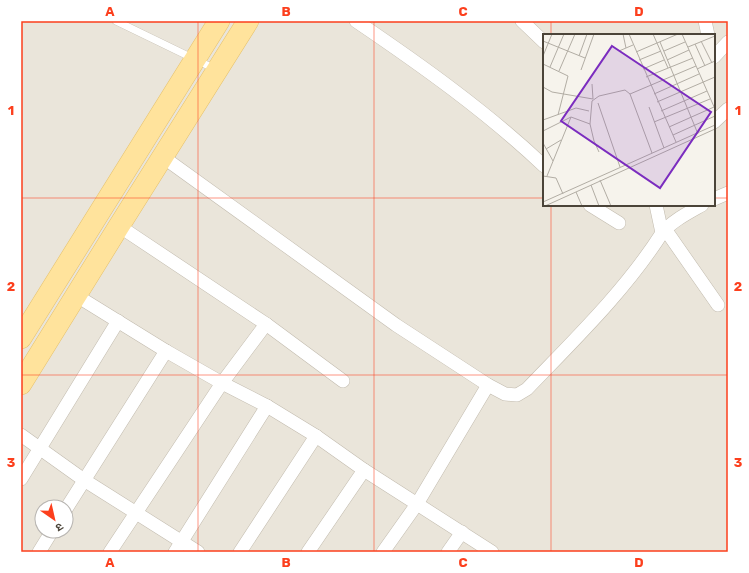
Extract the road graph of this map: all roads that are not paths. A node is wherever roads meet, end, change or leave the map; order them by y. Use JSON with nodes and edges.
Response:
{"nodes":[{"id":1,"x":116,"y":21,"type":"edge"},
{"id":2,"x":219,"y":21,"type":"edge"},
{"id":3,"x":248,"y":21,"type":"edge"},
{"id":4,"x":356,"y":21,"type":"edge"},
{"id":5,"x":522,"y":21,"type":"edge"},
{"id":6,"x":705,"y":21,"type":"edge"},
{"id":7,"x":708,"y":34,"type":"edge"},
{"id":8,"x":543,"y":41,"type":"edge"},
{"id":9,"x":728,"y":42,"type":"edge"},
{"id":10,"x":715,"y":56,"type":"edge"},
{"id":11,"x":195,"y":60,"type":"junction"},
{"id":12,"x":217,"y":70,"type":"junction"},
{"id":13,"x":728,"y":109,"type":"edge"},
{"id":14,"x":715,"y":121,"type":"edge"},
{"id":15,"x":163,"y":157,"type":"junction"},
{"id":16,"x":543,"y":165,"type":"edge"},
{"id":17,"x":728,"y":193,"type":"edge"},
{"id":18,"x":715,"y":199,"type":"edge"},
{"id":19,"x":592,"y":206,"type":"edge"},
{"id":20,"x":656,"y":206,"type":"edge"},
{"id":21,"x":700,"y":206,"type":"edge"},
{"id":22,"x":619,"y":223,"type":"dead end"},
{"id":23,"x":119,"y":226,"type":"junction"},
{"id":24,"x":663,"y":231,"type":"junction"},
{"id":25,"x":77,"y":296,"type":"junction"},
{"id":26,"x":718,"y":305,"type":"dead end"},
{"id":27,"x":118,"y":321,"type":"junction"},
{"id":28,"x":266,"y":324,"type":"junction"},
{"id":29,"x":21,"y":338,"type":"edge"},
{"id":30,"x":166,"y":350,"type":"junction"},
{"id":31,"x":343,"y":380,"type":"dead end"},
{"id":32,"x":222,"y":383,"type":"junction"},
{"id":33,"x":21,"y":384,"type":"edge"},
{"id":34,"x":488,"y":385,"type":"junction"},
{"id":35,"x":267,"y":406,"type":"junction"},
{"id":36,"x":21,"y":435,"type":"edge"},
{"id":37,"x":316,"y":436,"type":"junction"},
{"id":38,"x":40,"y":449,"type":"junction"},
{"id":39,"x":364,"y":470,"type":"junction"},
{"id":40,"x":21,"y":480,"type":"edge"},
{"id":41,"x":84,"y":480,"type":"junction"},
{"id":42,"x":72,"y":499,"type":"edge"},
{"id":43,"x":417,"y":504,"type":"junction"},
{"id":44,"x":135,"y":512,"type":"junction"},
{"id":45,"x":462,"y":532,"type":"junction"},
{"id":46,"x":47,"y":539,"type":"edge"},
{"id":47,"x":178,"y":547,"type":"edge"},
{"id":48,"x":38,"y":552,"type":"edge"},
{"id":49,"x":110,"y":552,"type":"edge"},
{"id":50,"x":198,"y":552,"type":"edge"},
{"id":51,"x":240,"y":552,"type":"edge"},
{"id":52,"x":308,"y":552,"type":"edge"},
{"id":53,"x":383,"y":552,"type":"edge"},
{"id":54,"x":448,"y":552,"type":"edge"},
{"id":55,"x":492,"y":552,"type":"edge"}],
"edges":[{"from":1,"to":11,"type":"lane"},
{"from":2,"to":11,"type":"main road"},
{"from":3,"to":12,"type":"main road"},
{"from":4,"to":16,"type":"street"},
{"from":5,"to":8,"type":"street"},
{"from":6,"to":7,"type":"street"},
{"from":9,"to":10,"type":"street"},
{"from":11,"to":12,"type":"lane"},
{"from":11,"to":29,"type":"main road"},
{"from":12,"to":15,"type":"main road"},
{"from":13,"to":14,"type":"street"},
{"from":15,"to":23,"type":"main road"},
{"from":15,"to":34,"type":"street"},
{"from":17,"to":18,"type":"street"},
{"from":19,"to":22,"type":"street"},
{"from":20,"to":24,"type":"street"},
{"from":21,"to":24,"type":"street"},
{"from":23,"to":25,"type":"main road"},
{"from":23,"to":28,"type":"street"},
{"from":24,"to":26,"type":"street"},
{"from":24,"to":34,"type":"street"},
{"from":25,"to":27,"type":"street"},
{"from":25,"to":33,"type":"main road"},
{"from":27,"to":30,"type":"street"},
{"from":27,"to":38,"type":"street"},
{"from":28,"to":31,"type":"street"},
{"from":28,"to":32,"type":"street"},
{"from":30,"to":32,"type":"street"},
{"from":30,"to":41,"type":"street"},
{"from":32,"to":35,"type":"street"},
{"from":32,"to":44,"type":"street"},
{"from":34,"to":43,"type":"street"},
{"from":35,"to":37,"type":"street"},
{"from":35,"to":47,"type":"street"},
{"from":36,"to":38,"type":"street"},
{"from":37,"to":39,"type":"street"},
{"from":37,"to":51,"type":"street"},
{"from":38,"to":40,"type":"street"},
{"from":38,"to":41,"type":"street"},
{"from":39,"to":43,"type":"street"},
{"from":39,"to":52,"type":"street"},
{"from":41,"to":42,"type":"street"},
{"from":41,"to":44,"type":"street"},
{"from":43,"to":45,"type":"street"},
{"from":43,"to":53,"type":"street"},
{"from":44,"to":47,"type":"street"},
{"from":44,"to":49,"type":"street"},
{"from":45,"to":54,"type":"street"},
{"from":45,"to":55,"type":"street"},
{"from":46,"to":48,"type":"street"},
{"from":47,"to":50,"type":"street"}]}
